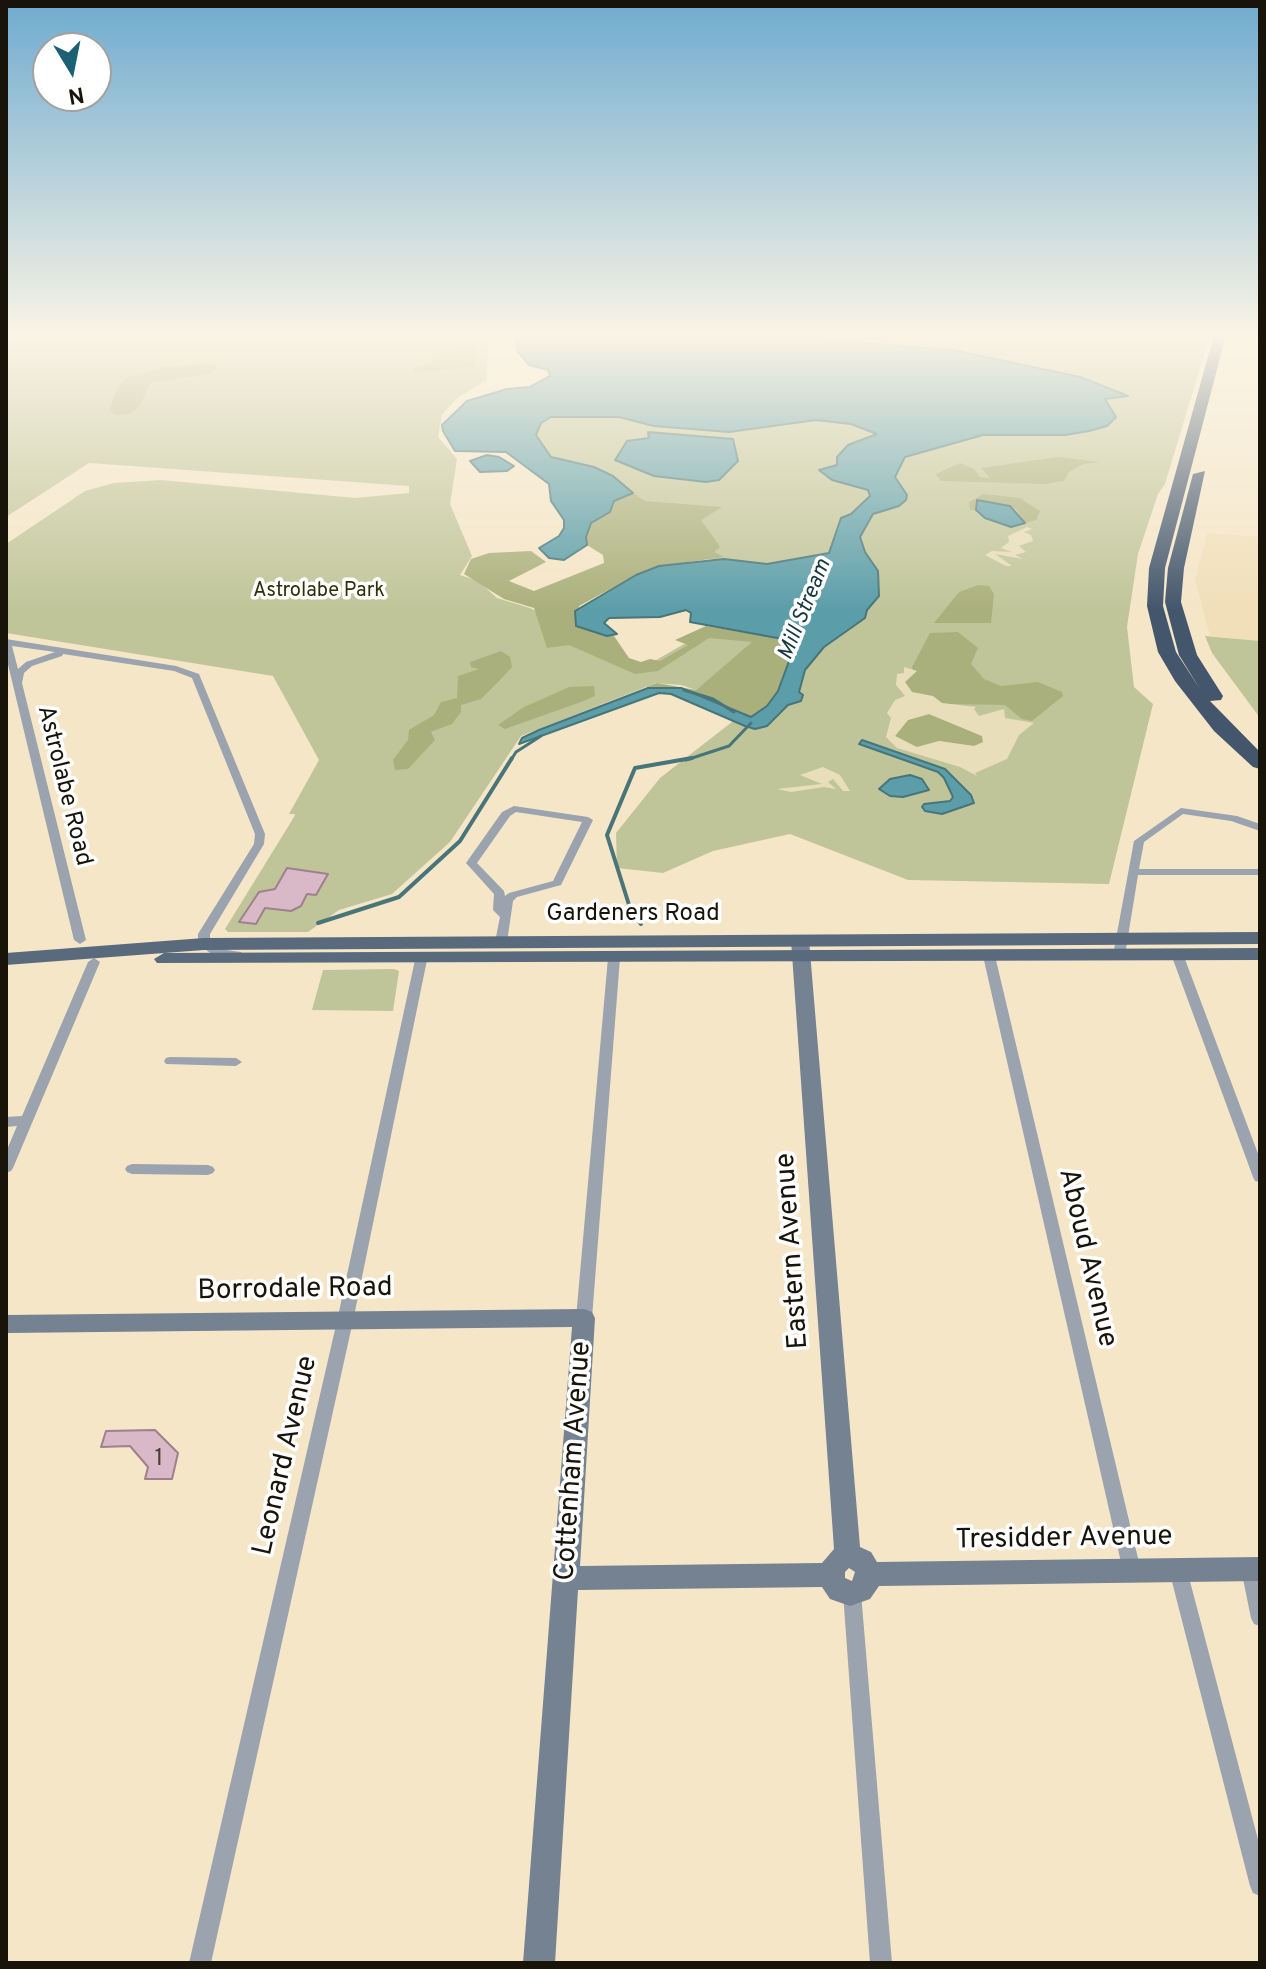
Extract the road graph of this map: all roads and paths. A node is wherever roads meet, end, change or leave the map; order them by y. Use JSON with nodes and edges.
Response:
{"nodes":[{"id":1,"x":1199,"y":427,"type":"edge"},
{"id":2,"x":1205,"y":427,"type":"edge"},
{"id":3,"x":6,"y":642,"type":"edge"},
{"id":4,"x":68,"y":653,"type":"junction"},
{"id":5,"x":17,"y":684,"type":"junction"},
{"id":6,"x":1260,"y":744,"type":"edge"},
{"id":7,"x":1260,"y":763,"type":"edge"},
{"id":8,"x":1260,"y":828,"type":"edge"},
{"id":9,"x":1133,"y":872,"type":"junction"},
{"id":10,"x":1260,"y":872,"type":"edge"},
{"id":11,"x":503,"y":914,"type":"junction"},
{"id":12,"x":1260,"y":938,"type":"edge"},
{"id":13,"x":80,"y":940,"type":"dead end"},
{"id":14,"x":501,"y":942,"type":"junction"},
{"id":15,"x":204,"y":944,"type":"junction"},
{"id":16,"x":1120,"y":946,"type":"junction"},
{"id":17,"x":800,"y":949,"type":"junction"},
{"id":18,"x":1177,"y":954,"type":"junction"},
{"id":19,"x":1260,"y":954,"type":"edge"},
{"id":20,"x":989,"y":956,"type":"junction"},
{"id":21,"x":256,"y":958,"type":"junction"},
{"id":22,"x":614,"y":958,"type":"junction"},
{"id":23,"x":6,"y":959,"type":"edge"},
{"id":24,"x":421,"y":960,"type":"junction"},
{"id":25,"x":94,"y":962,"type":"junction"},
{"id":26,"x":6,"y":970,"type":"edge"},
{"id":27,"x":170,"y":1061,"type":"dead end"},
{"id":28,"x":236,"y":1062,"type":"dead end"},
{"id":29,"x":27,"y":1120,"type":"junction"},
{"id":30,"x":6,"y":1122,"type":"edge"},
{"id":31,"x":6,"y":1168,"type":"edge"},
{"id":32,"x":132,"y":1169,"type":"dead end"},
{"id":33,"x":208,"y":1170,"type":"dead end"},
{"id":34,"x":1260,"y":1177,"type":"edge"},
{"id":35,"x":584,"y":1318,"type":"junction"},
{"id":36,"x":345,"y":1321,"type":"junction"},
{"id":37,"x":6,"y":1324,"type":"edge"},
{"id":38,"x":839,"y":1566,"type":"junction"},
{"id":39,"x":1255,"y":1569,"type":"edge"},
{"id":40,"x":1178,"y":1570,"type":"junction"},
{"id":41,"x":1132,"y":1571,"type":"junction"},
{"id":42,"x":568,"y":1578,"type":"junction"},
{"id":43,"x":861,"y":1583,"type":"junction"},
{"id":44,"x":1260,"y":1618,"type":"edge"},
{"id":45,"x":1260,"y":1886,"type":"edge"},
{"id":46,"x":200,"y":1963,"type":"edge"},
{"id":47,"x":539,"y":1963,"type":"edge"},
{"id":48,"x":881,"y":1963,"type":"edge"}],
"edges":[{"from":1,"to":7,"type":"highway"},
{"from":2,"to":6,"type":"highway"},
{"from":3,"to":4,"type":"street"},
{"from":3,"to":5,"type":"street","name":"Astrolabe Road"},
{"from":4,"to":5,"type":"street"},
{"from":4,"to":15,"type":"street"},
{"from":5,"to":13,"type":"street","name":"Astrolabe Road"},
{"from":8,"to":9,"type":"street"},
{"from":9,"to":10,"type":"street"},
{"from":9,"to":16,"type":"street"},
{"from":11,"to":11,"type":"street"},
{"from":11,"to":14,"type":"street"},
{"from":12,"to":16,"type":"main road","name":"Gardeners Road"},
{"from":14,"to":15,"type":"main road","name":"Gardeners Road"},
{"from":14,"to":17,"type":"main road","name":"Gardeners Road"},
{"from":15,"to":21,"type":"street"},
{"from":15,"to":23,"type":"main road","name":"Gardeners Road"},
{"from":16,"to":17,"type":"main road","name":"Gardeners Road"},
{"from":16,"to":18,"type":"main road","name":"Gardeners Road"},
{"from":16,"to":20,"type":"main road","name":"Gardeners Road"},
{"from":17,"to":20,"type":"main road","name":"Gardeners Road"},
{"from":17,"to":22,"type":"main road","name":"Gardeners Road"},
{"from":17,"to":38,"type":"street","name":"Eastern Avenue"},
{"from":18,"to":19,"type":"main road","name":"Gardeners Road"},
{"from":18,"to":34,"type":"street"},
{"from":20,"to":41,"type":"street","name":"Aboud Avenue"},
{"from":21,"to":24,"type":"main road","name":"Gardeners Road"},
{"from":21,"to":25,"type":"main road","name":"Gardeners Road"},
{"from":22,"to":24,"type":"main road","name":"Gardeners Road"},
{"from":22,"to":35,"type":"street","name":"Cottenham Avenue"},
{"from":24,"to":36,"type":"street","name":"Leonard Avenue"},
{"from":25,"to":26,"type":"main road","name":"Gardeners Road"},
{"from":25,"to":29,"type":"street"},
{"from":27,"to":28,"type":"street"},
{"from":29,"to":30,"type":"street"},
{"from":29,"to":31,"type":"street"},
{"from":32,"to":33,"type":"street"},
{"from":35,"to":36,"type":"street","name":"Borrodale Road"},
{"from":35,"to":42,"type":"street","name":"Cottenham Avenue"},
{"from":36,"to":37,"type":"street","name":"Borrodale Road"},
{"from":36,"to":46,"type":"street","name":"Leonard Avenue"},
{"from":38,"to":42,"type":"street"},
{"from":38,"to":43,"type":"street"},
{"from":39,"to":40,"type":"street","name":"Tresidder Avenue"},
{"from":39,"to":44,"type":"street"},
{"from":40,"to":41,"type":"street","name":"Tresidder Avenue"},
{"from":40,"to":45,"type":"street"},
{"from":41,"to":43,"type":"street","name":"Tresidder Avenue"},
{"from":42,"to":47,"type":"street","name":"Cottenham Avenue"},
{"from":43,"to":48,"type":"street"}]}
